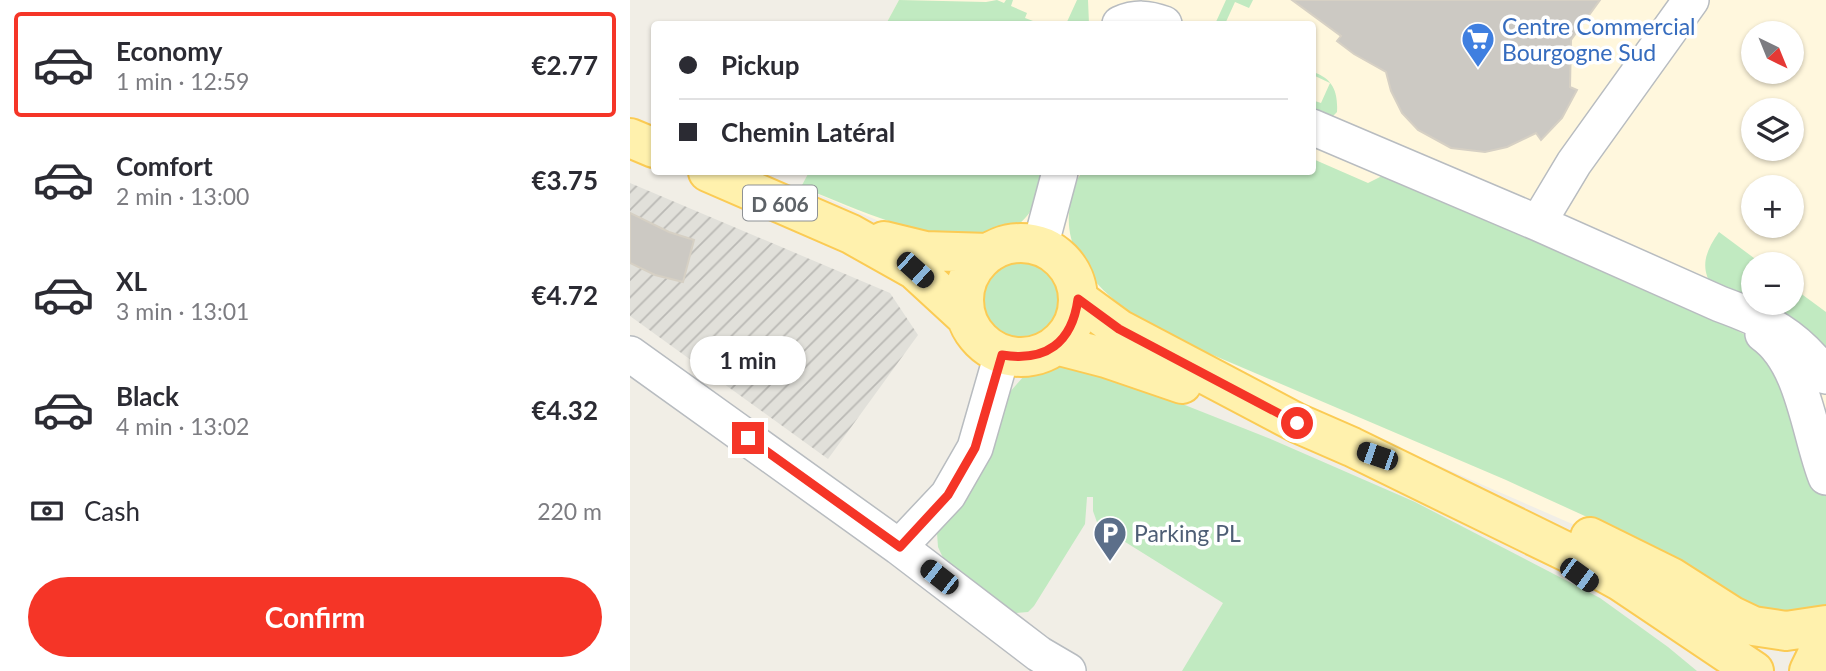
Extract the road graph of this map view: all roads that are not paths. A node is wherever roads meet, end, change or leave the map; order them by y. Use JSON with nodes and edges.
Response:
{"nodes":[{"id":1,"x":1691,"y":0,"type":"edge"},
{"id":2,"x":1130,"y":21,"type":"edge"},
{"id":3,"x":1156,"y":21,"type":"edge"},
{"id":4,"x":1316,"y":129,"type":"edge"},
{"id":5,"x":630,"y":138,"type":"edge"},
{"id":6,"x":651,"y":147,"type":"edge"},
{"id":7,"x":715,"y":175,"type":"edge"},
{"id":8,"x":1059,"y":175,"type":"edge"},
{"id":9,"x":1538,"y":223,"type":"junction"},
{"id":10,"x":851,"y":234,"type":"junction"},
{"id":11,"x":1040,"y":247,"type":"junction"},
{"id":12,"x":989,"y":253,"type":"junction"},
{"id":13,"x":1078,"y":299,"type":"junction"},
{"id":14,"x":1720,"y":304,"type":"junction"},
{"id":15,"x":965,"y":316,"type":"junction"},
{"id":16,"x":1056,"y":345,"type":"junction"},
{"id":17,"x":630,"y":354,"type":"edge"},
{"id":18,"x":1002,"y":355,"type":"junction"},
{"id":19,"x":1826,"y":376,"type":"edge"},
{"id":20,"x":1297,"y":423,"type":"junction"},
{"id":21,"x":1352,"y":447,"type":"junction"},
{"id":22,"x":1826,"y":477,"type":"edge"},
{"id":23,"x":1513,"y":527,"type":"junction"},
{"id":24,"x":900,"y":547,"type":"junction"},
{"id":25,"x":1826,"y":625,"type":"edge"},
{"id":26,"x":1826,"y":636,"type":"edge"},
{"id":27,"x":1069,"y":671,"type":"edge"},
{"id":28,"x":1713,"y":671,"type":"edge"},
{"id":29,"x":1754,"y":671,"type":"edge"},
{"id":30,"x":1809,"y":671,"type":"edge"}],
"edges":[{"from":1,"to":9,"type":"street"},
{"from":2,"to":3,"type":"street"},
{"from":4,"to":9,"type":"street"},
{"from":5,"to":6,"type":"main road"},
{"from":7,"to":10,"type":"main road","number":"D 606"},
{"from":8,"to":11,"type":"street"},
{"from":9,"to":14,"type":"street"},
{"from":10,"to":12,"type":"main road","number":"D 606"},
{"from":10,"to":15,"type":"main road","number":"D 606"},
{"from":11,"to":12,"type":"main road"},
{"from":11,"to":13,"type":"main road"},
{"from":12,"to":15,"type":"main road"},
{"from":13,"to":16,"type":"main road"},
{"from":13,"to":20,"type":"main road"},
{"from":14,"to":19,"type":"street"},
{"from":14,"to":22,"type":"street"},
{"from":15,"to":18,"type":"main road"},
{"from":16,"to":18,"type":"main road"},
{"from":16,"to":20,"type":"main road"},
{"from":17,"to":24,"type":"street"},
{"from":18,"to":24,"type":"street"},
{"from":20,"to":21,"type":"main road"},
{"from":21,"to":23,"type":"main road"},
{"from":21,"to":25,"type":"main road"},
{"from":23,"to":28,"type":"main road"},
{"from":23,"to":29,"type":"main road"},
{"from":24,"to":27,"type":"street"},
{"from":26,"to":30,"type":"main road"}]}
